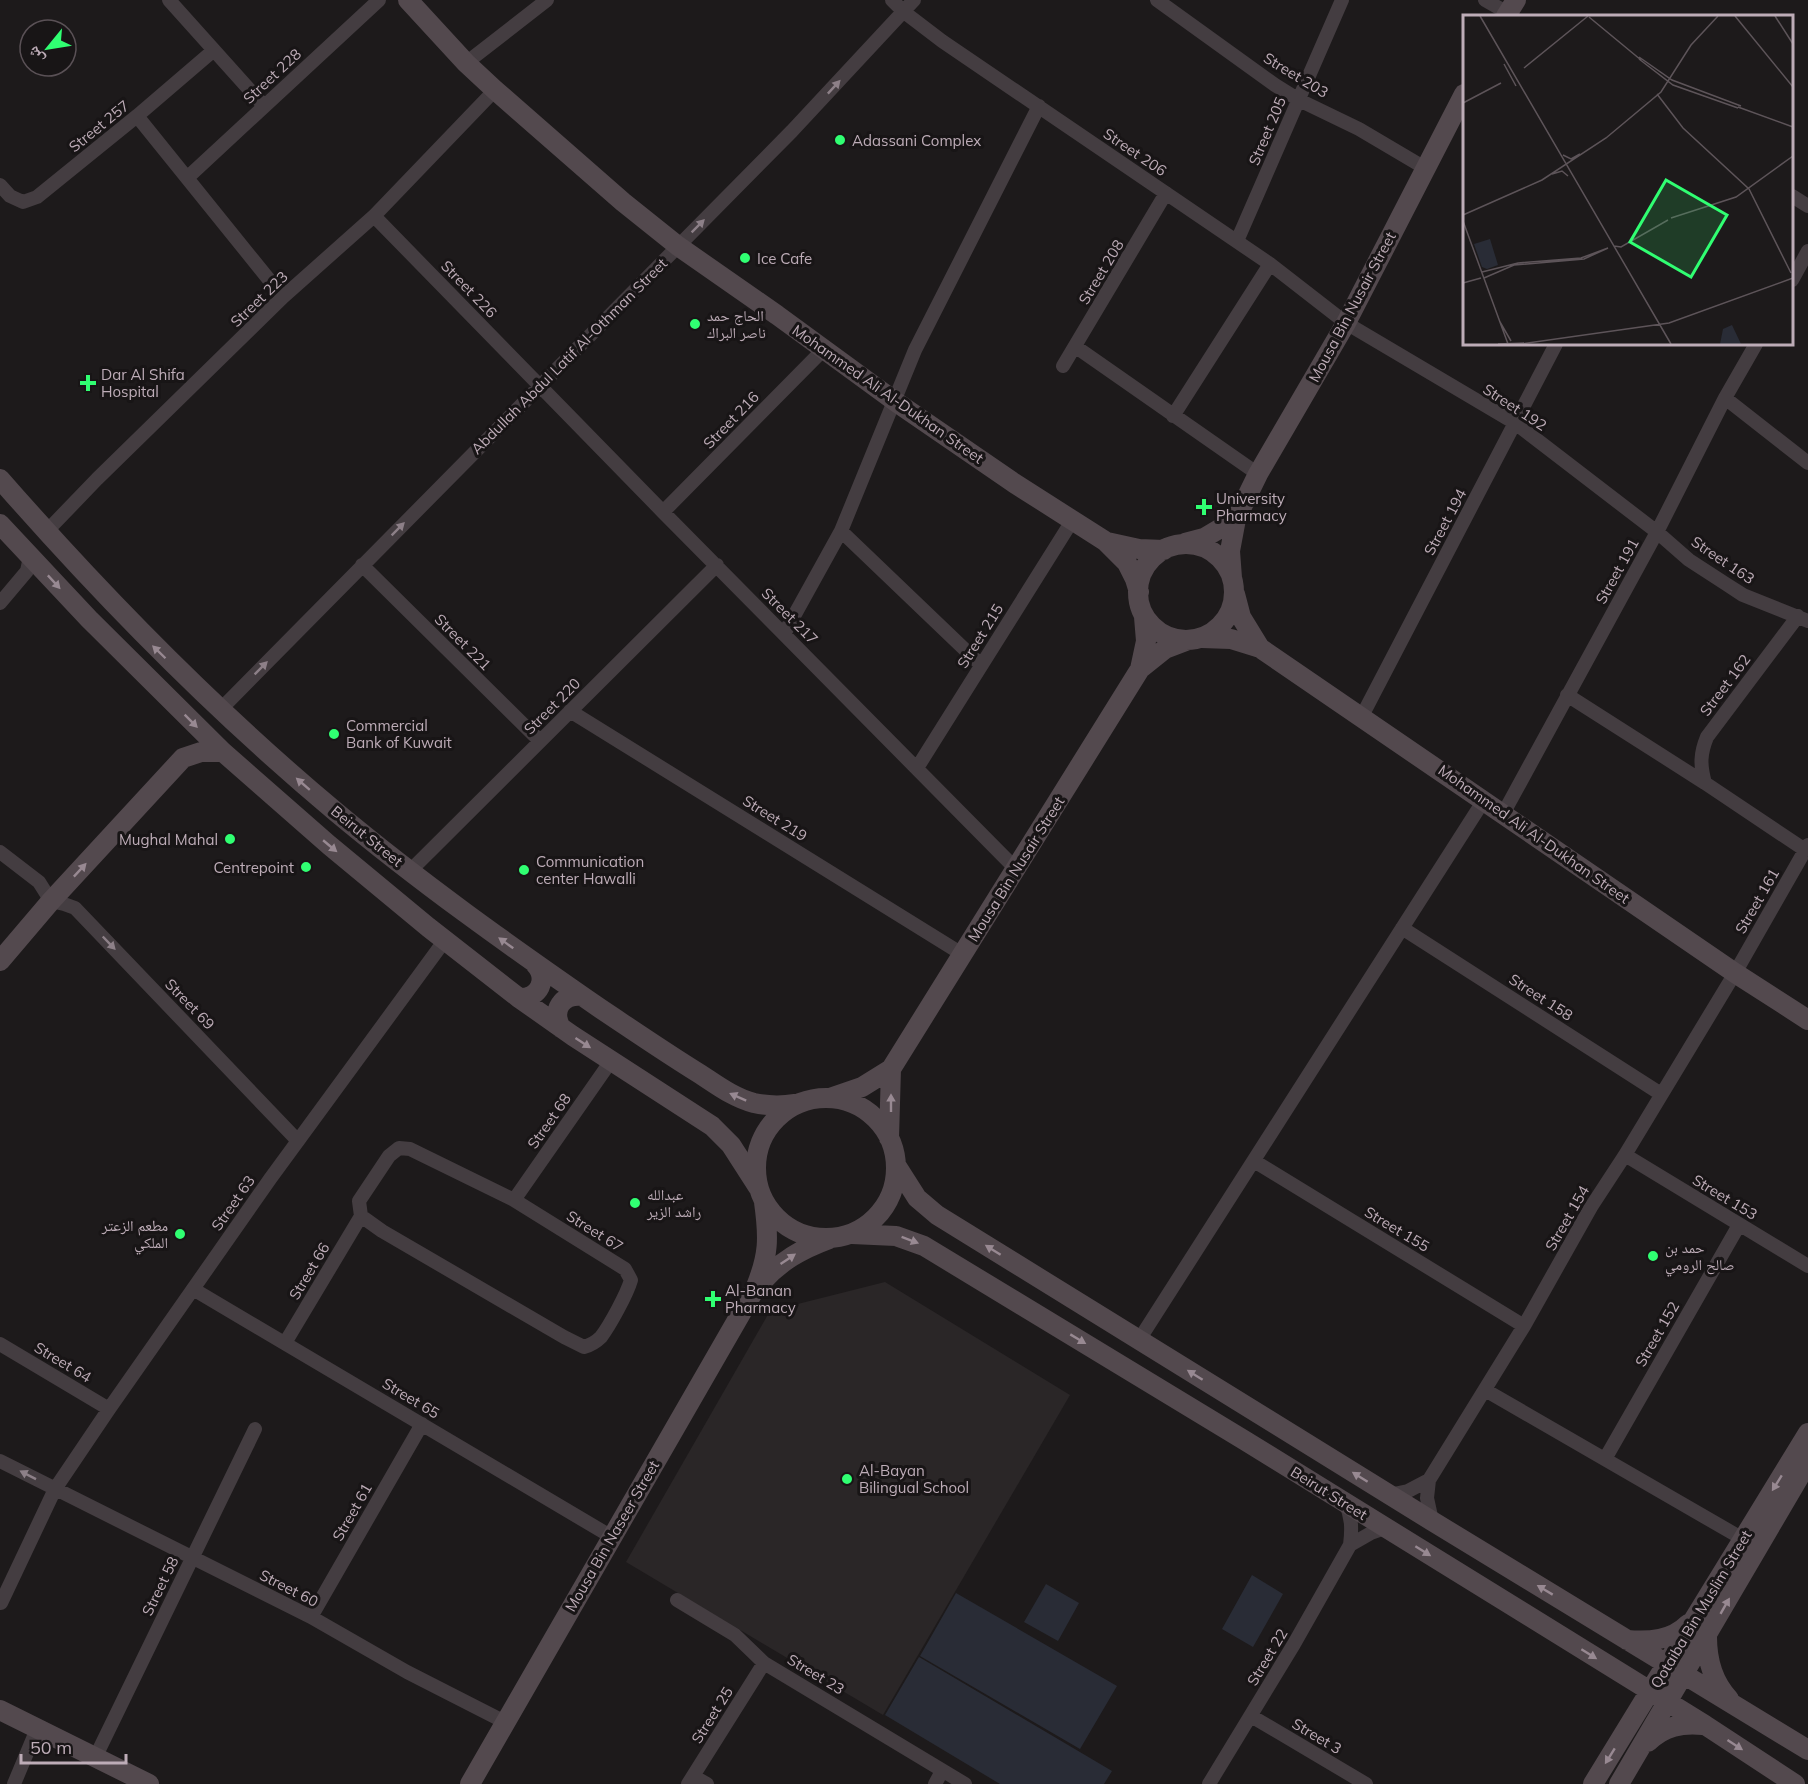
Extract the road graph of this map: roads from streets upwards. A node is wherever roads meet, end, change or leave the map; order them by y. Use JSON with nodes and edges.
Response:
{"nodes":[{"id":1,"x":169,"y":0,"type":"edge"},
{"id":2,"x":379,"y":0,"type":"edge"},
{"id":3,"x":408,"y":0,"type":"edge"},
{"id":4,"x":548,"y":0,"type":"edge"},
{"id":5,"x":892,"y":0,"type":"edge"},
{"id":6,"x":914,"y":0,"type":"edge"},
{"id":7,"x":1157,"y":0,"type":"edge"},
{"id":8,"x":1342,"y":0,"type":"edge"},
{"id":9,"x":1485,"y":0,"type":"edge"},
{"id":10,"x":904,"y":12,"type":"junction"},
{"id":11,"x":1511,"y":12,"type":"edge"},
{"id":12,"x":214,"y":50,"type":"junction"},
{"id":13,"x":466,"y":63,"type":"junction"},
{"id":14,"x":495,"y":90,"type":"junction"},
{"id":15,"x":1463,"y":96,"type":"edge"},
{"id":16,"x":1299,"y":100,"type":"junction"},
{"id":17,"x":264,"y":106,"type":"junction"},
{"id":18,"x":1039,"y":106,"type":"junction"},
{"id":19,"x":137,"y":117,"type":"junction"},
{"id":20,"x":1425,"y":168,"type":"junction"},
{"id":21,"x":187,"y":178,"type":"junction"},
{"id":22,"x":0,"y":185,"type":"edge"},
{"id":23,"x":1166,"y":193,"type":"junction"},
{"id":24,"x":1793,"y":197,"type":"edge"},
{"id":25,"x":1808,"y":206,"type":"edge"},
{"id":26,"x":374,"y":216,"type":"junction"},
{"id":27,"x":1237,"y":242,"type":"junction"},
{"id":28,"x":678,"y":246,"type":"junction"},
{"id":29,"x":1808,"y":251,"type":"edge"},
{"id":30,"x":1270,"y":264,"type":"junction"},
{"id":31,"x":1793,"y":277,"type":"edge"},
{"id":32,"x":283,"y":297,"type":"junction"},
{"id":33,"x":1346,"y":323,"type":"junction"},
{"id":34,"x":1555,"y":345,"type":"edge"},
{"id":35,"x":1755,"y":345,"type":"edge"},
{"id":36,"x":1076,"y":347,"type":"junction"},
{"id":37,"x":823,"y":350,"type":"junction"},
{"id":38,"x":1063,"y":366,"type":"dead end"},
{"id":39,"x":539,"y":386,"type":"junction"},
{"id":40,"x":1725,"y":398,"type":"junction"},
{"id":41,"x":896,"y":402,"type":"junction"},
{"id":42,"x":1173,"y":416,"type":"junction"},
{"id":43,"x":1515,"y":423,"type":"junction"},
{"id":44,"x":1808,"y":463,"type":"edge"},
{"id":45,"x":1258,"y":474,"type":"junction"},
{"id":46,"x":0,"y":479,"type":"edge"},
{"id":47,"x":663,"y":512,"type":"junction"},
{"id":48,"x":1236,"y":519,"type":"junction"},
{"id":49,"x":1072,"y":521,"type":"junction"},
{"id":50,"x":0,"y":524,"type":"edge"},
{"id":51,"x":45,"y":531,"type":"junction"},
{"id":52,"x":841,"y":531,"type":"junction"},
{"id":53,"x":1657,"y":532,"type":"junction"},
{"id":54,"x":1105,"y":542,"type":"junction"},
{"id":55,"x":1170,"y":547,"type":"junction"},
{"id":56,"x":26,"y":552,"type":"junction"},
{"id":57,"x":362,"y":565,"type":"junction"},
{"id":58,"x":717,"y":565,"type":"junction"},
{"id":59,"x":1233,"y":585,"type":"junction"},
{"id":60,"x":1138,"y":592,"type":"junction"},
{"id":61,"x":109,"y":600,"type":"junction"},
{"id":62,"x":0,"y":603,"type":"edge"},
{"id":63,"x":1144,"y":617,"type":"junction"},
{"id":64,"x":89,"y":619,"type":"junction"},
{"id":65,"x":1803,"y":619,"type":"edge"},
{"id":66,"x":137,"y":630,"type":"junction"},
{"id":67,"x":784,"y":634,"type":"junction"},
{"id":68,"x":1194,"y":639,"type":"junction"},
{"id":69,"x":1260,"y":648,"type":"junction"},
{"id":70,"x":121,"y":650,"type":"junction"},
{"id":71,"x":981,"y":664,"type":"junction"},
{"id":72,"x":1140,"y":669,"type":"junction"},
{"id":73,"x":1567,"y":695,"type":"junction"},
{"id":74,"x":220,"y":710,"type":"junction"},
{"id":75,"x":570,"y":711,"type":"junction"},
{"id":76,"x":1362,"y":716,"type":"junction"},
{"id":77,"x":540,"y":741,"type":"junction"},
{"id":78,"x":223,"y":752,"type":"junction"},
{"id":79,"x":917,"y":768,"type":"junction"},
{"id":80,"x":1705,"y":783,"type":"junction"},
{"id":81,"x":1484,"y":800,"type":"junction"},
{"id":82,"x":1503,"y":814,"type":"junction"},
{"id":83,"x":1807,"y":848,"type":"edge"},
{"id":84,"x":0,"y":852,"type":"edge"},
{"id":85,"x":1016,"y":869,"type":"junction"},
{"id":86,"x":410,"y":871,"type":"junction"},
{"id":87,"x":51,"y":901,"type":"junction"},
{"id":88,"x":1402,"y":928,"type":"junction"},
{"id":89,"x":445,"y":940,"type":"junction"},
{"id":90,"x":962,"y":954,"type":"junction"},
{"id":91,"x":0,"y":961,"type":"edge"},
{"id":92,"x":535,"y":964,"type":"junction"},
{"id":93,"x":1735,"y":973,"type":"junction"},
{"id":94,"x":582,"y":996,"type":"junction"},
{"id":95,"x":519,"y":998,"type":"junction"},
{"id":96,"x":1808,"y":1020,"type":"edge"},
{"id":97,"x":561,"y":1028,"type":"junction"},
{"id":98,"x":611,"y":1061,"type":"junction"},
{"id":99,"x":891,"y":1069,"type":"junction"},
{"id":100,"x":1661,"y":1094,"type":"junction"},
{"id":101,"x":830,"y":1098,"type":"junction"},
{"id":102,"x":795,"y":1104,"type":"junction"},
{"id":103,"x":889,"y":1138,"type":"junction"},
{"id":104,"x":298,"y":1141,"type":"junction"},
{"id":105,"x":1625,"y":1155,"type":"junction"},
{"id":106,"x":1254,"y":1161,"type":"junction"},
{"id":107,"x":896,"y":1165,"type":"junction"},
{"id":108,"x":761,"y":1195,"type":"junction"},
{"id":109,"x":514,"y":1200,"type":"junction"},
{"id":110,"x":361,"y":1216,"type":"junction"},
{"id":111,"x":1739,"y":1225,"type":"junction"},
{"id":112,"x":852,"y":1234,"type":"junction"},
{"id":113,"x":829,"y":1239,"type":"junction"},
{"id":114,"x":1808,"y":1266,"type":"edge"},
{"id":115,"x":193,"y":1289,"type":"junction"},
{"id":116,"x":755,"y":1289,"type":"junction"},
{"id":117,"x":998,"y":1291,"type":"junction"},
{"id":118,"x":1524,"y":1326,"type":"junction"},
{"id":119,"x":1119,"y":1328,"type":"junction"},
{"id":120,"x":1139,"y":1340,"type":"junction"},
{"id":121,"x":285,"y":1343,"type":"junction"},
{"id":122,"x":0,"y":1344,"type":"edge"},
{"id":123,"x":1485,"y":1390,"type":"junction"},
{"id":124,"x":109,"y":1409,"type":"junction"},
{"id":125,"x":1260,"y":1415,"type":"junction"},
{"id":126,"x":422,"y":1424,"type":"junction"},
{"id":127,"x":255,"y":1429,"type":"dead end"},
{"id":128,"x":1808,"y":1433,"type":"edge"},
{"id":129,"x":1244,"y":1440,"type":"junction"},
{"id":130,"x":1605,"y":1459,"type":"junction"},
{"id":131,"x":0,"y":1461,"type":"edge"},
{"id":132,"x":1808,"y":1462,"type":"edge"},
{"id":133,"x":1429,"y":1480,"type":"junction"},
{"id":134,"x":55,"y":1489,"type":"junction"},
{"id":135,"x":1389,"y":1495,"type":"junction"},
{"id":136,"x":1345,"y":1502,"type":"junction"},
{"id":137,"x":1432,"y":1521,"type":"junction"},
{"id":138,"x":1385,"y":1528,"type":"junction"},
{"id":139,"x":612,"y":1537,"type":"junction"},
{"id":140,"x":1743,"y":1539,"type":"junction"},
{"id":141,"x":1350,"y":1545,"type":"junction"},
{"id":142,"x":192,"y":1558,"type":"junction"},
{"id":143,"x":677,"y":1600,"type":"dead end"},
{"id":144,"x":1,"y":1603,"type":"edge"},
{"id":145,"x":310,"y":1617,"type":"junction"},
{"id":146,"x":1695,"y":1618,"type":"junction"},
{"id":147,"x":1707,"y":1637,"type":"junction"},
{"id":148,"x":1628,"y":1640,"type":"junction"},
{"id":149,"x":764,"y":1663,"type":"junction"},
{"id":150,"x":1666,"y":1665,"type":"junction"},
{"id":151,"x":1610,"y":1667,"type":"junction"},
{"id":152,"x":1684,"y":1675,"type":"junction"},
{"id":153,"x":1650,"y":1692,"type":"junction"},
{"id":154,"x":1668,"y":1703,"type":"junction"},
{"id":155,"x":1737,"y":1707,"type":"junction"},
{"id":156,"x":0,"y":1710,"type":"edge"},
{"id":157,"x":1251,"y":1716,"type":"junction"},
{"id":158,"x":505,"y":1722,"type":"junction"},
{"id":159,"x":1705,"y":1725,"type":"junction"},
{"id":160,"x":1629,"y":1726,"type":"junction"},
{"id":161,"x":37,"y":1729,"type":"junction"},
{"id":162,"x":1808,"y":1750,"type":"edge"},
{"id":163,"x":1638,"y":1753,"type":"junction"},
{"id":164,"x":96,"y":1758,"type":"junction"},
{"id":165,"x":942,"y":1771,"type":"junction"},
{"id":166,"x":690,"y":1780,"type":"edge"},
{"id":167,"x":14,"y":1784,"type":"edge"},
{"id":168,"x":149,"y":1784,"type":"edge"},
{"id":169,"x":470,"y":1784,"type":"edge"},
{"id":170,"x":707,"y":1784,"type":"edge"},
{"id":171,"x":934,"y":1784,"type":"edge"},
{"id":172,"x":965,"y":1784,"type":"edge"},
{"id":173,"x":1209,"y":1784,"type":"edge"},
{"id":174,"x":1366,"y":1784,"type":"edge"},
{"id":175,"x":1593,"y":1784,"type":"edge"},
{"id":176,"x":1619,"y":1784,"type":"edge"},
{"id":177,"x":1795,"y":1784,"type":"edge"}],
"edges":[{"from":1,"to":12,"type":"street"},
{"from":2,"to":17,"type":"street","name":"Street 228"},
{"from":3,"to":13,"type":"street","name":"Mohammed Ali Al-Dukhan Street"},
{"from":4,"to":13,"type":"street"},
{"from":5,"to":10,"type":"street","name":"Street 206"},
{"from":6,"to":10,"type":"street","name":"Abdullah Abdul Latif Al-Othman Street"},
{"from":7,"to":16,"type":"street","name":"Street 203"},
{"from":8,"to":16,"type":"street","name":"Street 205"},
{"from":9,"to":11,"type":"street"},
{"from":10,"to":18,"type":"street","name":"Street 206"},
{"from":28,"to":10,"type":"street","name":"Abdullah Abdul Latif Al-Othman Street","one_way":true},
{"from":12,"to":17,"type":"street"},
{"from":12,"to":19,"type":"street","name":"Street 257"},
{"from":13,"to":14,"type":"street","name":"Mohammed Ali Al-Dukhan Street"},
{"from":14,"to":26,"type":"street","name":"Street 223"},
{"from":14,"to":28,"type":"street","name":"Mohammed Ali Al-Dukhan Street"},
{"from":15,"to":20,"type":"street","name":"Mousa Bin Nusair Street"},
{"from":16,"to":20,"type":"street","name":"Street 203"},
{"from":16,"to":27,"type":"street","name":"Street 205"},
{"from":17,"to":21,"type":"street","name":"Street 228"},
{"from":18,"to":23,"type":"street","name":"Street 206"},
{"from":18,"to":41,"type":"street"},
{"from":19,"to":21,"type":"street"},
{"from":19,"to":22,"type":"street","name":"Street 257"},
{"from":20,"to":33,"type":"street","name":"Mousa Bin Nusair Street"},
{"from":21,"to":32,"type":"street"},
{"from":23,"to":27,"type":"street","name":"Street 206"},
{"from":23,"to":36,"type":"street","name":"Street 208"},
{"from":24,"to":25,"type":"street"},
{"from":26,"to":32,"type":"street","name":"Street 223"},
{"from":26,"to":39,"type":"street","name":"Street 226"},
{"from":27,"to":30,"type":"street","name":"Street 206"},
{"from":28,"to":37,"type":"street","name":"Mohammed Ali Al-Dukhan Street"},
{"from":28,"to":39,"type":"street","name":"Abdullah Abdul Latif Al-Othman Street"},
{"from":29,"to":31,"type":"street"},
{"from":30,"to":33,"type":"street","name":"Street 206"},
{"from":30,"to":42,"type":"street"},
{"from":32,"to":51,"type":"street","name":"Street 223"},
{"from":33,"to":43,"type":"street","name":"Street 192"},
{"from":33,"to":45,"type":"street","name":"Mousa Bin Nusair Street"},
{"from":34,"to":43,"type":"street","name":"Street 194"},
{"from":35,"to":40,"type":"street","name":"Street 191"},
{"from":36,"to":38,"type":"street","name":"Street 208"},
{"from":36,"to":42,"type":"street"},
{"from":37,"to":41,"type":"street","name":"Mohammed Ali Al-Dukhan Street"},
{"from":37,"to":47,"type":"street","name":"Street 216"},
{"from":39,"to":47,"type":"street","name":"Street 217"},
{"from":57,"to":39,"type":"street","name":"Abdullah Abdul Latif Al-Othman Street","one_way":true},
{"from":40,"to":44,"type":"street"},
{"from":40,"to":53,"type":"street","name":"Street 191"},
{"from":41,"to":49,"type":"street","name":"Mohammed Ali Al-Dukhan Street"},
{"from":41,"to":52,"type":"street"},
{"from":42,"to":45,"type":"street"},
{"from":43,"to":53,"type":"street","name":"Street 192"},
{"from":43,"to":76,"type":"street","name":"Street 194"},
{"from":45,"to":48,"type":"street","name":"Mousa Bin Nusair Street"},
{"from":46,"to":51,"type":"street","name":"Beirut Street"},
{"from":47,"to":58,"type":"street","name":"Street 217"},
{"from":48,"to":55,"type":"street"},
{"from":48,"to":59,"type":"street","name":"Mousa Bin Nusair Street"},
{"from":49,"to":54,"type":"street","name":"Mohammed Ali Al-Dukhan Street"},
{"from":49,"to":71,"type":"street","name":"Street 215"},
{"from":50,"to":56,"type":"street","name":"Beirut Street"},
{"from":51,"to":56,"type":"street"},
{"from":51,"to":61,"type":"street","name":"Beirut Street"},
{"from":52,"to":67,"type":"street"},
{"from":52,"to":71,"type":"street"},
{"from":53,"to":65,"type":"street","name":"Street 163"},
{"from":53,"to":73,"type":"street","name":"Street 191"},
{"from":54,"to":55,"type":"street","name":"Mohammed Ali Al-Dukhan Street"},
{"from":54,"to":60,"type":"street","name":"Mohammed Ali Al-Dukhan Street"},
{"from":55,"to":59,"type":"street"},
{"from":55,"to":60,"type":"street"},
{"from":56,"to":62,"type":"street"},
{"from":56,"to":64,"type":"street","name":"Beirut Street","one_way":true},
{"from":74,"to":57,"type":"street","name":"Abdullah Abdul Latif Al-Othman Street","one_way":true},
{"from":57,"to":77,"type":"street","name":"Street 221"},
{"from":58,"to":67,"type":"street","name":"Street 217"},
{"from":58,"to":75,"type":"street","name":"Street 220"},
{"from":59,"to":68,"type":"street"},
{"from":59,"to":69,"type":"street","name":"Mohammed Ali Al-Dukhan Street"},
{"from":60,"to":63,"type":"street"},
{"from":61,"to":64,"type":"street"},
{"from":61,"to":66,"type":"street","name":"Beirut Street"},
{"from":63,"to":68,"type":"street"},
{"from":63,"to":72,"type":"street","name":"Mousa Bin Nusair Street"},
{"from":64,"to":70,"type":"street","name":"Beirut Street"},
{"from":65,"to":80,"type":"street","name":"Street 162"},
{"from":66,"to":70,"type":"street"},
{"from":74,"to":66,"type":"street","name":"Beirut Street","one_way":true},
{"from":67,"to":79,"type":"street","name":"Street 217"},
{"from":68,"to":69,"type":"street","name":"Mohammed Ali Al-Dukhan Street"},
{"from":68,"to":72,"type":"street","name":"Mousa Bin Nusair Street"},
{"from":69,"to":76,"type":"street","name":"Mohammed Ali Al-Dukhan Street"},
{"from":70,"to":78,"type":"street","name":"Beirut Street","one_way":true},
{"from":71,"to":79,"type":"street","name":"Street 215"},
{"from":72,"to":85,"type":"street","name":"Mousa Bin Nusair Street"},
{"from":73,"to":80,"type":"street"},
{"from":73,"to":82,"type":"street","name":"Street 191"},
{"from":86,"to":74,"type":"street","name":"Beirut Street","one_way":true},
{"from":75,"to":77,"type":"street","name":"Street 220"},
{"from":75,"to":90,"type":"street","name":"Street 219"},
{"from":76,"to":81,"type":"street","name":"Mohammed Ali Al-Dukhan Street"},
{"from":77,"to":86,"type":"street","name":"Street 220"},
{"from":87,"to":78,"type":"street","one_way":true},
{"from":78,"to":89,"type":"street","name":"Beirut Street","one_way":true},
{"from":79,"to":85,"type":"street","name":"Street 217"},
{"from":80,"to":83,"type":"street"},
{"from":81,"to":82,"type":"street","name":"Mohammed Ali Al-Dukhan Street"},
{"from":81,"to":88,"type":"street"},
{"from":82,"to":93,"type":"street","name":"Mohammed Ali Al-Dukhan Street"},
{"from":83,"to":93,"type":"street","name":"Street 161"},
{"from":84,"to":87,"type":"street"},
{"from":85,"to":90,"type":"street","name":"Mousa Bin Nusair Street"},
{"from":92,"to":86,"type":"street","name":"Beirut Street","one_way":true},
{"from":87,"to":91,"type":"street"},
{"from":87,"to":104,"type":"street","name":"Street 69","one_way":true},
{"from":88,"to":100,"type":"street","name":"Street 158"},
{"from":88,"to":106,"type":"street"},
{"from":89,"to":95,"type":"street","name":"Beirut Street"},
{"from":89,"to":104,"type":"street","name":"Street 63"},
{"from":90,"to":99,"type":"street","name":"Mousa Bin Nusair Street"},
{"from":92,"to":94,"type":"street","name":"Beirut Street"},
{"from":92,"to":95,"type":"street"},
{"from":93,"to":96,"type":"street","name":"Mohammed Ali Al-Dukhan Street"},
{"from":93,"to":100,"type":"street","name":"Street 154"},
{"from":94,"to":97,"type":"street"},
{"from":102,"to":94,"type":"street","name":"Beirut Street","one_way":true},
{"from":95,"to":97,"type":"street","name":"Beirut Street"},
{"from":97,"to":98,"type":"street","name":"Beirut Street","one_way":true},
{"from":98,"to":108,"type":"street","name":"Beirut Street"},
{"from":98,"to":109,"type":"street","name":"Street 68"},
{"from":99,"to":101,"type":"street","name":"Mousa Bin Nusair Street"},
{"from":103,"to":99,"type":"street","one_way":true},
{"from":100,"to":105,"type":"street","name":"Street 154"},
{"from":101,"to":102,"type":"street"},
{"from":101,"to":103,"type":"street"},
{"from":102,"to":108,"type":"street"},
{"from":103,"to":107,"type":"street"},
{"from":104,"to":115,"type":"street","name":"Street 63"},
{"from":105,"to":111,"type":"street","name":"Street 153"},
{"from":105,"to":118,"type":"street","name":"Street 154"},
{"from":106,"to":118,"type":"street","name":"Street 155"},
{"from":106,"to":120,"type":"street"},
{"from":107,"to":112,"type":"street"},
{"from":119,"to":107,"type":"street","name":"Beirut Street","one_way":true},
{"from":108,"to":113,"type":"street"},
{"from":108,"to":116,"type":"street","name":"Mousa Bin Naseer Street"},
{"from":109,"to":110,"type":"street","name":"Street 67"},
{"from":109,"to":110,"type":"street","name":"Street 67"},
{"from":110,"to":121,"type":"street","name":"Street 66"},
{"from":111,"to":114,"type":"street","name":"Street 153"},
{"from":111,"to":130,"type":"street","name":"Street 152"},
{"from":112,"to":113,"type":"street"},
{"from":112,"to":117,"type":"street","name":"Beirut Street","one_way":true},
{"from":116,"to":113,"type":"street","name":"Mousa Bin Naseer Street","one_way":true},
{"from":115,"to":121,"type":"street","name":"Street 65"},
{"from":115,"to":124,"type":"street","name":"Street 63"},
{"from":116,"to":139,"type":"street","name":"Mousa Bin Naseer Street"},
{"from":117,"to":119,"type":"street"},
{"from":117,"to":129,"type":"street","name":"Beirut Street","one_way":true},
{"from":118,"to":123,"type":"street","name":"Street 154"},
{"from":119,"to":120,"type":"street","name":"Beirut Street"},
{"from":125,"to":120,"type":"street","name":"Beirut Street","one_way":true},
{"from":121,"to":126,"type":"street","name":"Street 65"},
{"from":122,"to":124,"type":"street","name":"Street 64"},
{"from":123,"to":130,"type":"street"},
{"from":123,"to":133,"type":"street","name":"Street 154"},
{"from":124,"to":134,"type":"street","name":"Street 63"},
{"from":125,"to":129,"type":"street"},
{"from":135,"to":125,"type":"street","name":"Beirut Street","one_way":true},
{"from":126,"to":139,"type":"street","name":"Street 65"},
{"from":126,"to":145,"type":"street","name":"Street 61"},
{"from":127,"to":142,"type":"street","name":"Street 58"},
{"from":128,"to":140,"type":"street","name":"Qotaiba Bin Muslim Street","one_way":true},
{"from":129,"to":136,"type":"street","name":"Beirut Street"},
{"from":130,"to":140,"type":"street"},
{"from":134,"to":131,"type":"street","name":"Street 60","one_way":true},
{"from":147,"to":132,"type":"street","name":"Qotaiba Bin Muslim Street","one_way":true},
{"from":133,"to":135,"type":"street"},
{"from":133,"to":137,"type":"street"},
{"from":134,"to":142,"type":"street","name":"Street 60"},
{"from":134,"to":144,"type":"street"},
{"from":135,"to":137,"type":"street","name":"Beirut Street"},
{"from":136,"to":138,"type":"street","name":"Beirut Street"},
{"from":136,"to":141,"type":"street","name":"Street 22"},
{"from":148,"to":137,"type":"street","name":"Beirut Street","one_way":true},
{"from":138,"to":141,"type":"street"},
{"from":138,"to":151,"type":"street","name":"Beirut Street","one_way":true},
{"from":139,"to":158,"type":"street","name":"Mousa Bin Naseer Street"},
{"from":140,"to":146,"type":"street","name":"Qotaiba Bin Muslim Street"},
{"from":141,"to":157,"type":"street","name":"Street 22"},
{"from":142,"to":145,"type":"street","name":"Street 60"},
{"from":142,"to":164,"type":"street","name":"Street 58"},
{"from":143,"to":149,"type":"street","name":"Street 23"},
{"from":145,"to":158,"type":"street","name":"Street 60"},
{"from":146,"to":148,"type":"street"},
{"from":146,"to":150,"type":"street","name":"Qotaiba Bin Muslim Street"},
{"from":147,"to":152,"type":"street","name":"Qotaiba Bin Muslim Street"},
{"from":147,"to":155,"type":"street"},
{"from":148,"to":150,"type":"street","name":"Beirut Street"},
{"from":149,"to":165,"type":"street","name":"Street 23"},
{"from":149,"to":166,"type":"street","name":"Street 25"},
{"from":150,"to":152,"type":"street","name":"Beirut Street"},
{"from":150,"to":153,"type":"street","name":"Qotaiba Bin Muslim Street"},
{"from":151,"to":153,"type":"street","name":"Beirut Street"},
{"from":151,"to":160,"type":"street"},
{"from":152,"to":154,"type":"street","name":"Qotaiba Bin Muslim Street"},
{"from":152,"to":155,"type":"street","name":"Beirut Street"},
{"from":153,"to":154,"type":"street","name":"Beirut Street"},
{"from":153,"to":160,"type":"street","name":"Qotaiba Bin Muslim Street"},
{"from":154,"to":159,"type":"street","name":"Beirut Street"},
{"from":154,"to":163,"type":"street","name":"Qotaiba Bin Muslim Street"},
{"from":155,"to":162,"type":"street","name":"Beirut Street"},
{"from":156,"to":161,"type":"street"},
{"from":157,"to":173,"type":"street","name":"Street 22"},
{"from":157,"to":174,"type":"street","name":"Street 3"},
{"from":158,"to":169,"type":"street","name":"Mousa Bin Naseer Street"},
{"from":159,"to":163,"type":"street"},
{"from":159,"to":177,"type":"street","name":"Beirut Street","one_way":true},
{"from":160,"to":175,"type":"street","name":"Qotaiba Bin Muslim Street","one_way":true},
{"from":161,"to":164,"type":"street"},
{"from":161,"to":167,"type":"street"},
{"from":163,"to":176,"type":"street","name":"Qotaiba Bin Muslim Street"},
{"from":164,"to":168,"type":"street"},
{"from":165,"to":171,"type":"street"},
{"from":165,"to":172,"type":"street","name":"Street 23"},
{"from":166,"to":170,"type":"street"}]}
